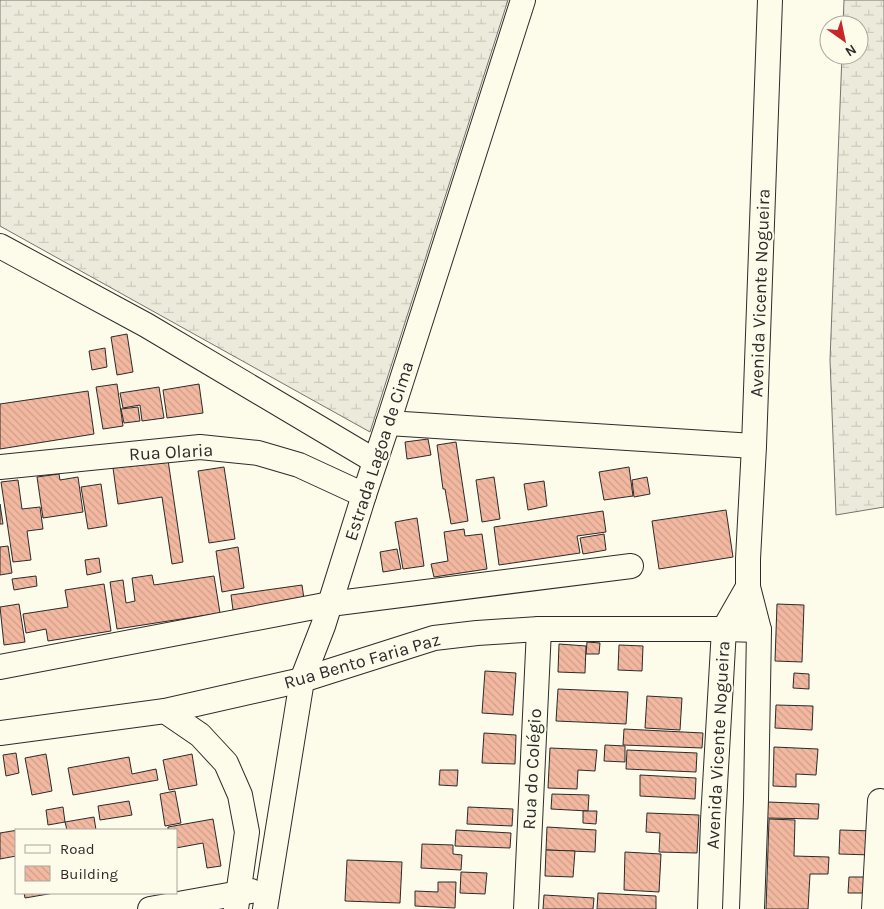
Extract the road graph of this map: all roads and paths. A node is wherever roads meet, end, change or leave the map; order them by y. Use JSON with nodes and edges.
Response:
{"nodes":[{"id":1,"x":523,"y":0,"type":"edge"},
{"id":2,"x":770,"y":0,"type":"edge"},
{"id":3,"x":0,"y":246,"type":"edge"},
{"id":4,"x":388,"y":423,"type":"junction"},
{"id":5,"x":754,"y":446,"type":"junction"},
{"id":6,"x":375,"y":460,"type":"junction"},
{"id":7,"x":0,"y":467,"type":"edge"},
{"id":8,"x":364,"y":495,"type":"junction"},
{"id":9,"x":631,"y":566,"type":"dead end"},
{"id":10,"x":748,"y":587,"type":"junction"},
{"id":11,"x":330,"y":604,"type":"junction"},
{"id":12,"x":539,"y":629,"type":"junction"},
{"id":13,"x":724,"y":629,"type":"junction"},
{"id":14,"x":759,"y":630,"type":"junction"},
{"id":15,"x":0,"y":667,"type":"edge"},
{"id":16,"x":302,"y":680,"type":"junction"},
{"id":17,"x":165,"y":711,"type":"junction"},
{"id":18,"x":0,"y":733,"type":"edge"},
{"id":19,"x":880,"y":801,"type":"dead end"},
{"id":20,"x":266,"y":899,"type":"edge"},
{"id":21,"x":237,"y":901,"type":"edge"},
{"id":22,"x":150,"y":909,"type":"edge"},
{"id":23,"x":526,"y":909,"type":"edge"},
{"id":24,"x":710,"y":909,"type":"edge"},
{"id":25,"x":752,"y":909,"type":"edge"},
{"id":26,"x":874,"y":909,"type":"edge"}],
"edges":[{"from":1,"to":4,"type":"street","name":"Estrada Lagoa de Cima"},
{"from":2,"to":5,"type":"street","name":"Avenida Vicente Nogueira"},
{"from":3,"to":6,"type":"street"},
{"from":4,"to":5,"type":"street"},
{"from":4,"to":6,"type":"street","name":"Estrada Lagoa de Cima"},
{"from":5,"to":10,"type":"street","name":"Avenida Vicente Nogueira"},
{"from":6,"to":8,"type":"street","name":"Estrada Lagoa de Cima"},
{"from":7,"to":8,"type":"street","name":"Rua Olaria"},
{"from":8,"to":11,"type":"street","name":"Estrada Lagoa de Cima"},
{"from":9,"to":11,"type":"street"},
{"from":10,"to":13,"type":"street","name":"Avenida Vicente Nogueira"},
{"from":10,"to":14,"type":"street","name":"Avenida Vicente Nogueira"},
{"from":11,"to":15,"type":"street"},
{"from":11,"to":16,"type":"street","name":"Estrada Lagoa de Cima"},
{"from":12,"to":13,"type":"street","name":"Rua Bento Faria Paz"},
{"from":12,"to":16,"type":"street","name":"Rua Bento Faria Paz"},
{"from":12,"to":23,"type":"street","name":"Rua do Colégio"},
{"from":13,"to":14,"type":"street","name":"Rua Bento Faria Paz"},
{"from":13,"to":24,"type":"street","name":"Avenida Vicente Nogueira"},
{"from":14,"to":25,"type":"street","name":"Avenida Vicente Nogueira"},
{"from":16,"to":17,"type":"street","name":"Rua Bento Faria Paz"},
{"from":16,"to":20,"type":"street","name":"Estrada Lagoa de Cima"},
{"from":17,"to":18,"type":"street","name":"Rua Bento Faria Paz"},
{"from":17,"to":21,"type":"street"},
{"from":19,"to":26,"type":"street"},
{"from":20,"to":21,"type":"street"},
{"from":21,"to":22,"type":"street"}]}
